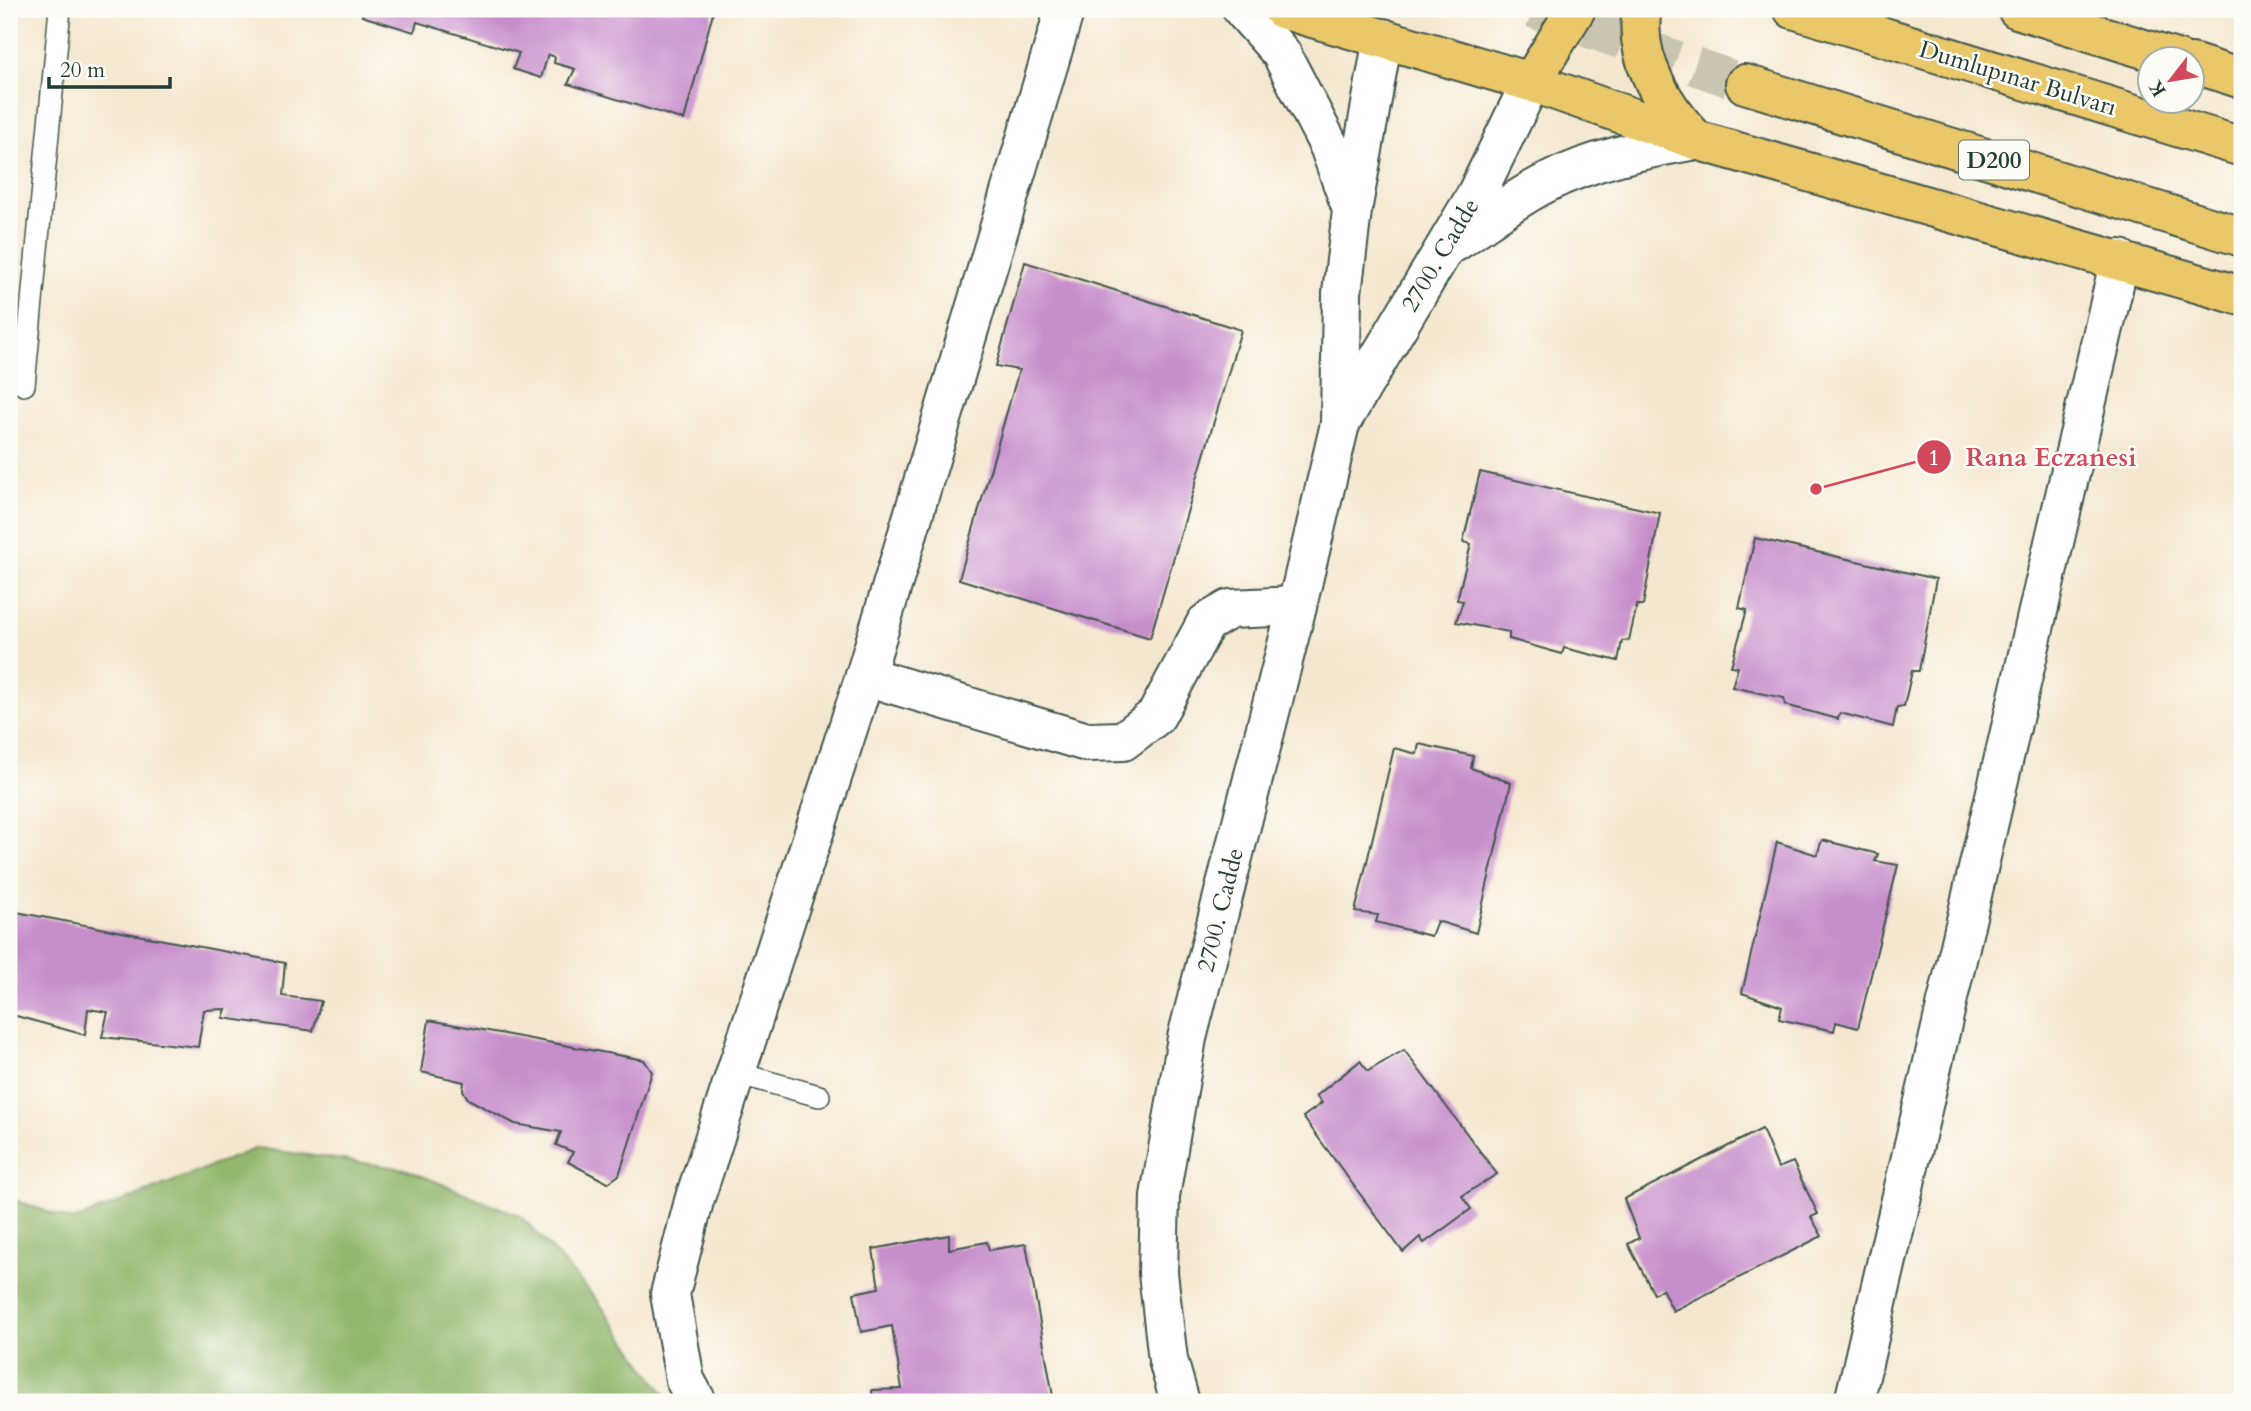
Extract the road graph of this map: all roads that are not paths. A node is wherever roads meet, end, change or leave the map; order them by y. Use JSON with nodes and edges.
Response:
{"nodes":[{"id":1,"x":60,"y":9,"type":"edge"},
{"id":2,"x":1065,"y":9,"type":"edge"},
{"id":3,"x":1242,"y":9,"type":"edge"},
{"id":4,"x":1282,"y":9,"type":"edge"},
{"id":5,"x":1576,"y":9,"type":"edge"},
{"id":6,"x":1642,"y":9,"type":"edge"},
{"id":7,"x":1793,"y":9,"type":"edge"},
{"id":8,"x":2017,"y":9,"type":"edge"},
{"id":9,"x":1384,"y":23,"type":"edge"},
{"id":10,"x":2136,"y":46,"type":"edge"},
{"id":11,"x":2206,"y":67,"type":"edge"},
{"id":12,"x":2242,"y":79,"type":"edge"},
{"id":13,"x":1531,"y":82,"type":"junction"},
{"id":14,"x":1745,"y":84,"type":"tunnel mouth"},
{"id":15,"x":1696,"y":139,"type":"junction"},
{"id":16,"x":2242,"y":148,"type":"edge"},
{"id":17,"x":1352,"y":211,"type":"junction"},
{"id":18,"x":2242,"y":237,"type":"edge"},
{"id":19,"x":1445,"y":249,"type":"junction"},
{"id":20,"x":2120,"y":259,"type":"junction"},
{"id":21,"x":2242,"y":296,"type":"edge"},
{"id":22,"x":24,"y":385,"type":"dead end"},
{"id":23,"x":1340,"y":424,"type":"junction"},
{"id":24,"x":1297,"y":606,"type":"junction"},
{"id":25,"x":865,"y":676,"type":"junction"},
{"id":26,"x":736,"y":1073,"type":"junction"},
{"id":27,"x":819,"y":1096,"type":"dead end"},
{"id":28,"x":697,"y":1402,"type":"edge"},
{"id":29,"x":1180,"y":1402,"type":"edge"},
{"id":30,"x":1854,"y":1402,"type":"edge"}],
"edges":[{"from":1,"to":22,"type":"lane"},
{"from":2,"to":25,"type":"street"},
{"from":3,"to":17,"type":"street"},
{"from":4,"to":9,"type":"highway"},
{"from":5,"to":13,"type":"highway"},
{"from":6,"to":15,"type":"highway"},
{"from":7,"to":16,"type":"highway","name":"Dumlupınar Bulvarı"},
{"from":8,"to":10,"type":"highway"},
{"from":9,"to":13,"type":"highway"},
{"from":9,"to":17,"type":"street","name":"2700. Cadde"},
{"from":11,"to":12,"type":"highway"},
{"from":13,"to":15,"type":"highway"},
{"from":13,"to":19,"type":"street","name":"2700. Cadde"},
{"from":14,"to":18,"type":"highway","number":"D200"},
{"from":15,"to":19,"type":"street"},
{"from":15,"to":20,"type":"highway"},
{"from":17,"to":23,"type":"street","name":"2700. Cadde"},
{"from":19,"to":23,"type":"street","name":"2700. Cadde"},
{"from":20,"to":21,"type":"highway"},
{"from":20,"to":30,"type":"street"},
{"from":23,"to":24,"type":"street","name":"2700. Cadde"},
{"from":24,"to":25,"type":"street"},
{"from":24,"to":29,"type":"street","name":"2700. Cadde"},
{"from":25,"to":26,"type":"street"},
{"from":26,"to":27,"type":"lane"},
{"from":26,"to":28,"type":"street"}]}
